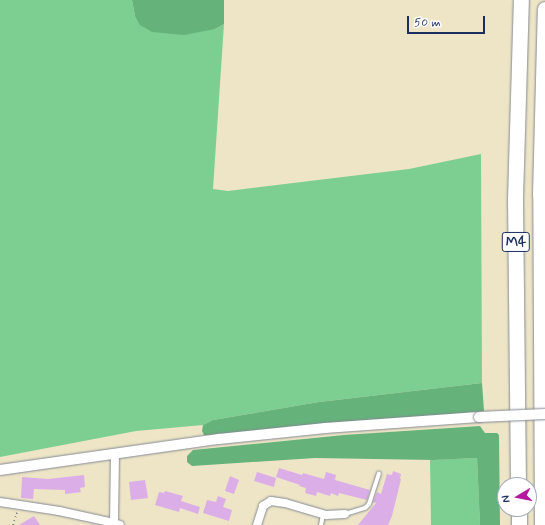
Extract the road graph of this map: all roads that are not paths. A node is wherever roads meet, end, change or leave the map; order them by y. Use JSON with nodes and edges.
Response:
{"nodes":[{"id":1,"x":521,"y":0,"type":"edge"},
{"id":2,"x":545,"y":9,"type":"edge"},
{"id":3,"x":545,"y":414,"type":"edge"},
{"id":4,"x":115,"y":453,"type":"junction"},
{"id":5,"x":0,"y":470,"type":"edge"},
{"id":6,"x":379,"y":474,"type":"dead end"},
{"id":7,"x":518,"y":477,"type":"edge"},
{"id":8,"x":0,"y":502,"type":"edge"},
{"id":9,"x":345,"y":514,"type":"joint"},
{"id":10,"x":323,"y":515,"type":"junction"},
{"id":11,"x":117,"y":524,"type":"edge"},
{"id":12,"x":257,"y":525,"type":"edge"},
{"id":13,"x":321,"y":525,"type":"edge"},
{"id":14,"x":542,"y":525,"type":"edge"}],
"edges":[{"from":1,"to":7,"type":"highway","number":"M4"},
{"from":2,"to":14,"type":"highway","number":"M4"},
{"from":3,"to":4,"type":"street","bridge":true},
{"from":4,"to":5,"type":"street"},
{"from":4,"to":11,"type":"street"},
{"from":6,"to":9,"type":"lane"},
{"from":8,"to":11,"type":"street"},
{"from":9,"to":10,"type":"street"},
{"from":10,"to":12,"type":"street"},
{"from":10,"to":13,"type":"lane"}]}
